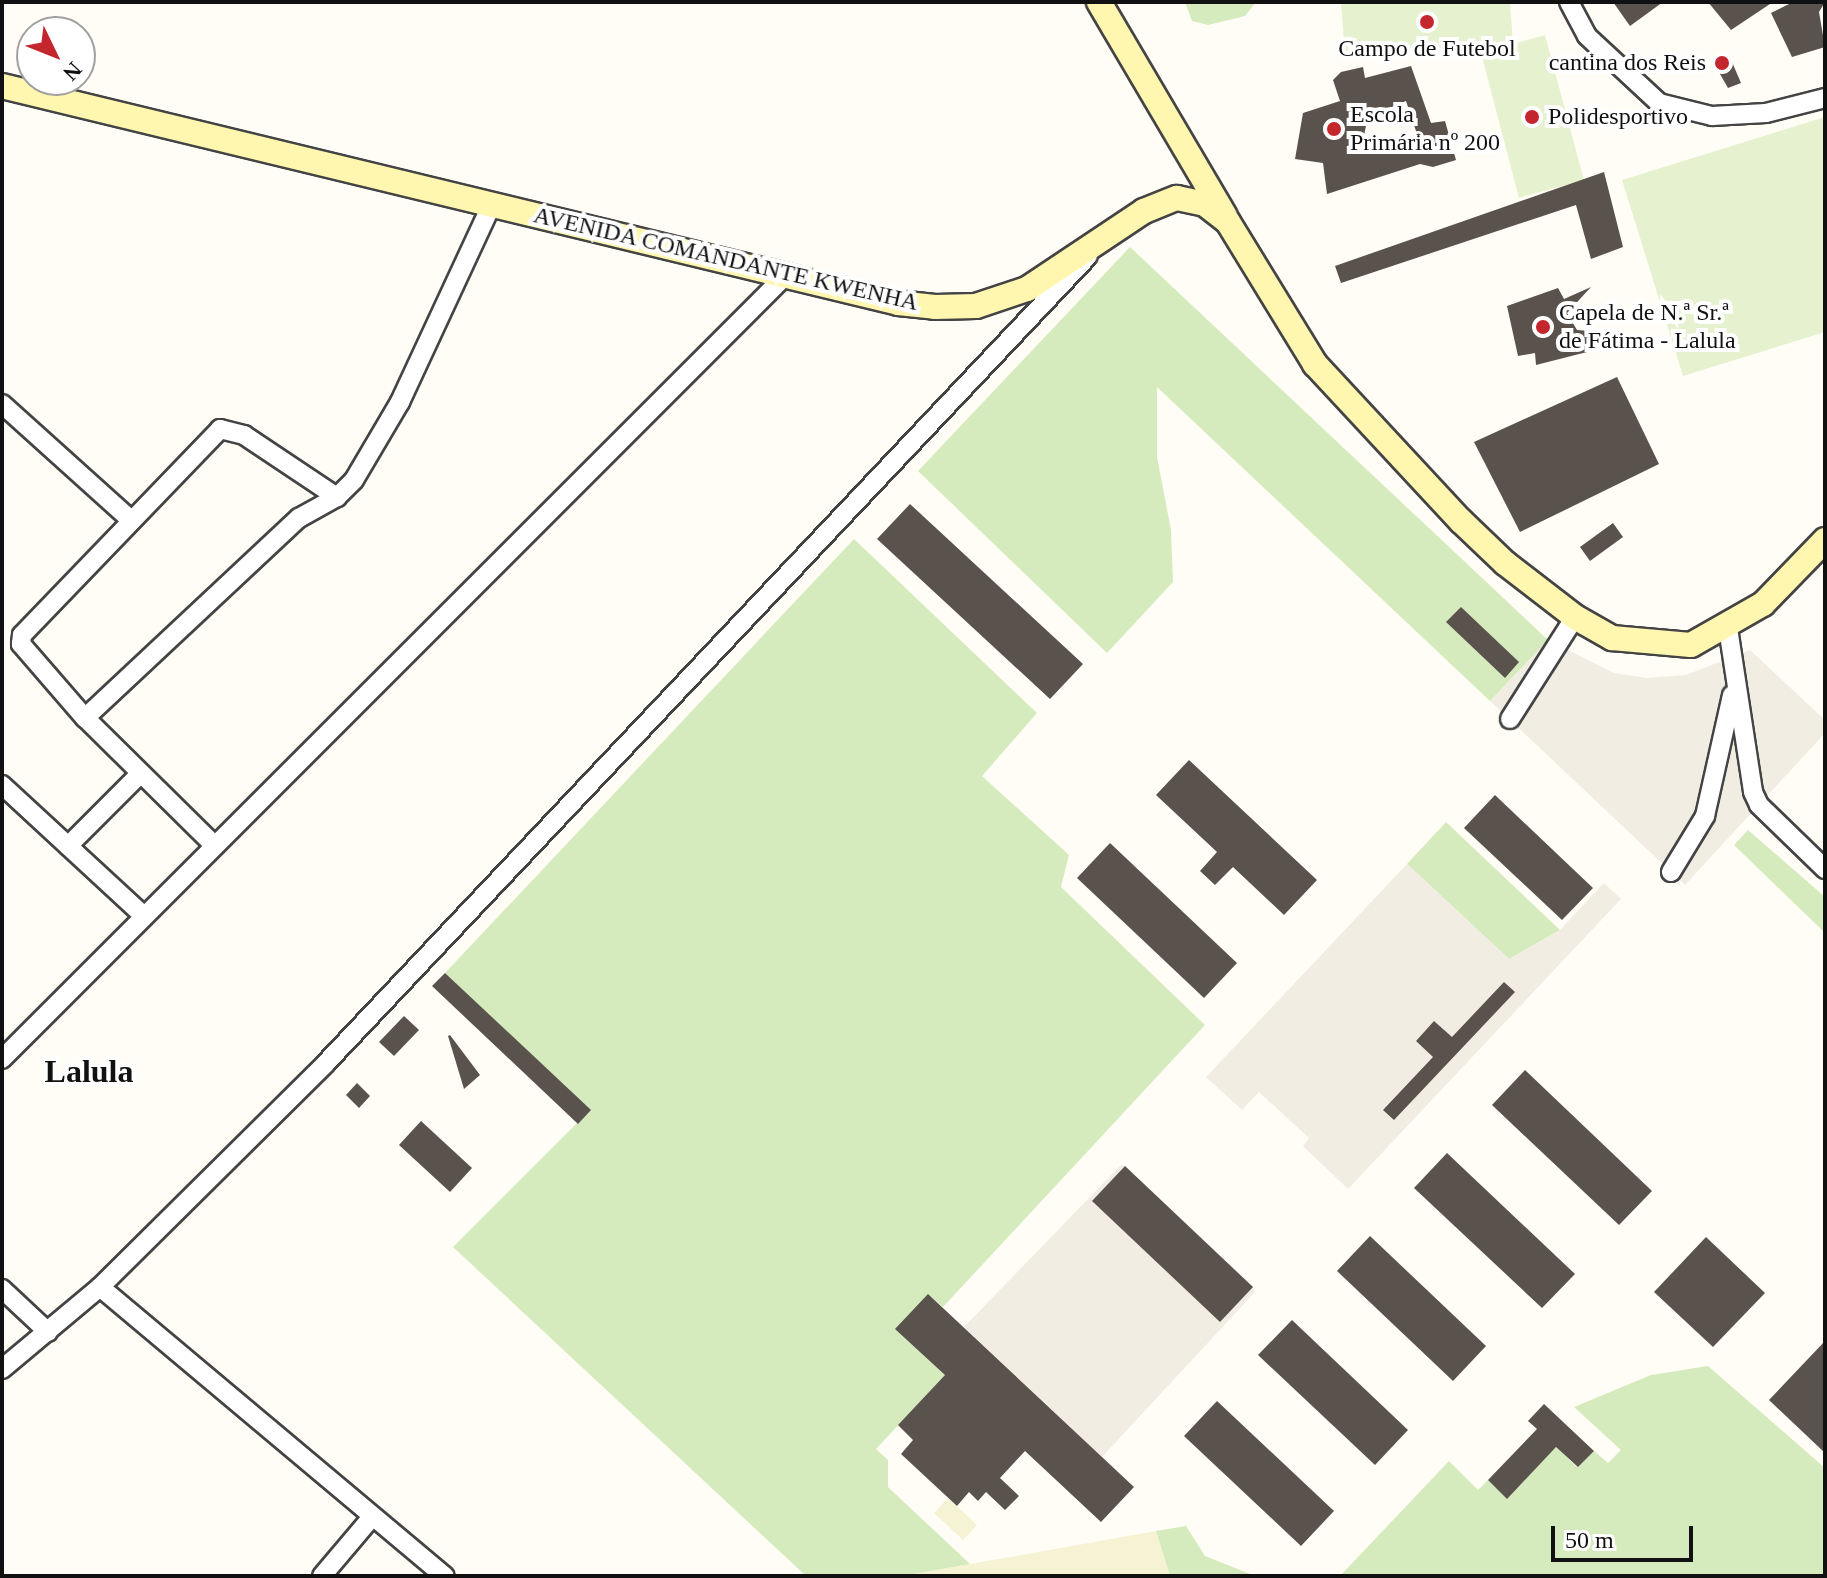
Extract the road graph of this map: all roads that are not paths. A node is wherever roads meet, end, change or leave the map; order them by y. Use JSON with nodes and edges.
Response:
{"nodes":[{"id":1,"x":1099,"y":2,"type":"edge"},
{"id":2,"x":1569,"y":2,"type":"edge"},
{"id":3,"x":2,"y":86,"type":"edge"},
{"id":4,"x":1825,"y":98,"type":"edge"},
{"id":5,"x":492,"y":204,"type":"junction"},
{"id":6,"x":1228,"y":222,"type":"junction"},
{"id":7,"x":1103,"y":240,"type":"junction"},
{"id":8,"x":785,"y":276,"type":"junction"},
{"id":9,"x":2,"y":404,"type":"edge"},
{"id":10,"x":337,"y":497,"type":"junction"},
{"id":11,"x":131,"y":520,"type":"junction"},
{"id":12,"x":1825,"y":540,"type":"edge"},
{"id":13,"x":1575,"y":617,"type":"junction"},
{"id":14,"x":1728,"y":628,"type":"junction"},
{"id":15,"x":1736,"y":672,"type":"junction"},
{"id":16,"x":85,"y":718,"type":"junction"},
{"id":17,"x":1510,"y":719,"type":"dead end"},
{"id":18,"x":141,"y":773,"type":"junction"},
{"id":19,"x":2,"y":785,"type":"edge"},
{"id":20,"x":214,"y":845,"type":"junction"},
{"id":21,"x":68,"y":846,"type":"junction"},
{"id":22,"x":1825,"y":869,"type":"edge"},
{"id":23,"x":1671,"y":872,"type":"dead end"},
{"id":24,"x":144,"y":916,"type":"junction"},
{"id":25,"x":2,"y":1059,"type":"edge"},
{"id":26,"x":100,"y":1287,"type":"junction"},
{"id":27,"x":2,"y":1289,"type":"edge"},
{"id":28,"x":48,"y":1332,"type":"junction"},
{"id":29,"x":5,"y":1371,"type":"edge"},
{"id":30,"x":371,"y":1518,"type":"junction"},
{"id":31,"x":442,"y":1575,"type":"edge"},
{"id":32,"x":322,"y":1576,"type":"edge"}],
"edges":[{"from":1,"to":6,"type":"main road"},
{"from":2,"to":4,"type":"street"},
{"from":3,"to":5,"type":"main road","name":"AVENIDA COMANDANTE KWENHA"},
{"from":5,"to":8,"type":"main road","name":"AVENIDA COMANDANTE KWENHA"},
{"from":5,"to":10,"type":"street"},
{"from":6,"to":7,"type":"main road","name":"AVENIDA COMANDANTE KWENHA"},
{"from":6,"to":13,"type":"main road","name":"AVENIDA COMANDANTE KWENHA"},
{"from":7,"to":8,"type":"main road","name":"AVENIDA COMANDANTE KWENHA"},
{"from":7,"to":26,"type":"street"},
{"from":8,"to":20,"type":"street"},
{"from":9,"to":11,"type":"street"},
{"from":10,"to":11,"type":"street"},
{"from":10,"to":16,"type":"street"},
{"from":11,"to":16,"type":"street"},
{"from":12,"to":14,"type":"main road","name":"AVENIDA COMANDANTE KWENHA"},
{"from":13,"to":14,"type":"main road","name":"AVENIDA COMANDANTE KWENHA"},
{"from":13,"to":17,"type":"street"},
{"from":14,"to":15,"type":"street"},
{"from":15,"to":22,"type":"street"},
{"from":15,"to":23,"type":"street"},
{"from":16,"to":18,"type":"street"},
{"from":18,"to":20,"type":"street"},
{"from":18,"to":21,"type":"street"},
{"from":19,"to":21,"type":"street"},
{"from":20,"to":24,"type":"street"},
{"from":21,"to":24,"type":"street"},
{"from":24,"to":25,"type":"street"},
{"from":26,"to":28,"type":"street"},
{"from":26,"to":30,"type":"street"},
{"from":27,"to":28,"type":"street"},
{"from":28,"to":29,"type":"street"},
{"from":30,"to":31,"type":"street"},
{"from":30,"to":32,"type":"street"}]}
